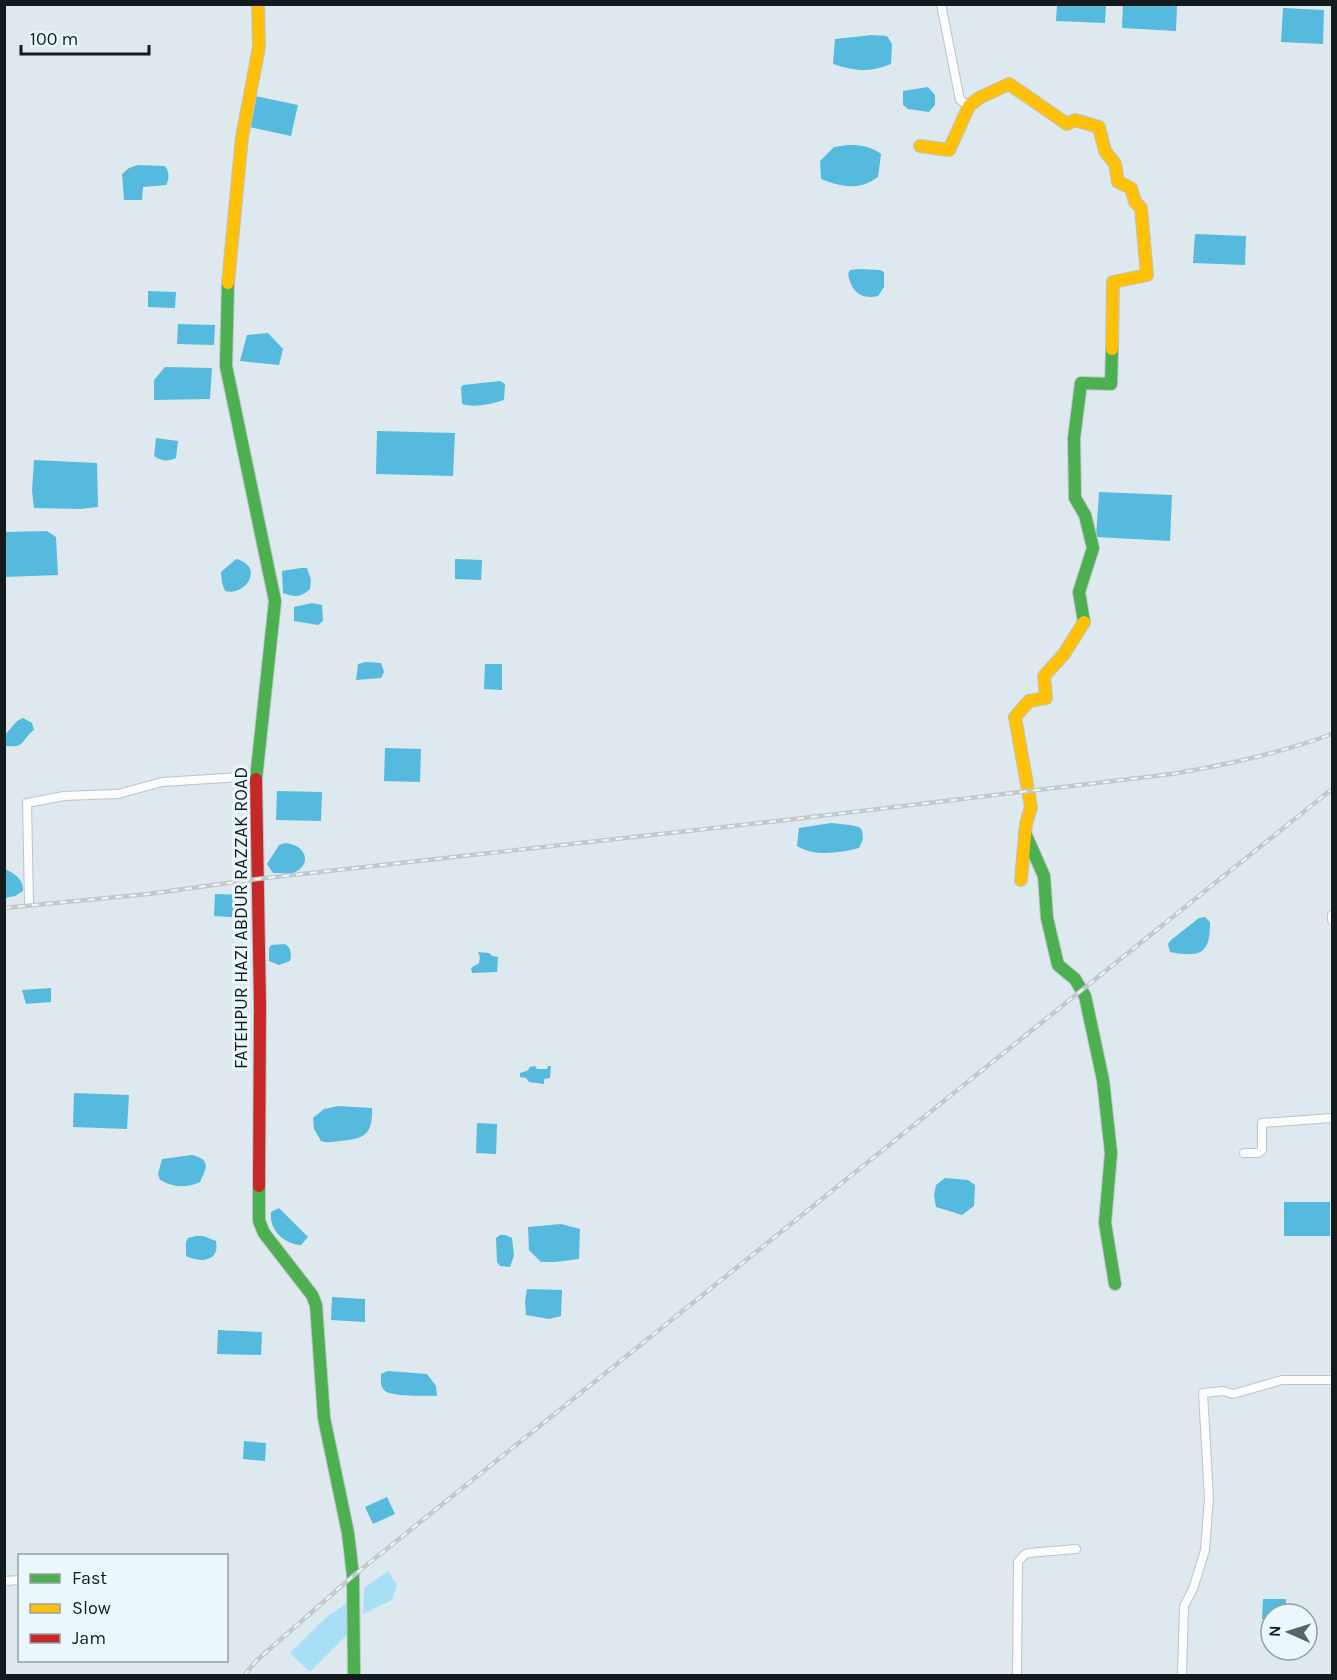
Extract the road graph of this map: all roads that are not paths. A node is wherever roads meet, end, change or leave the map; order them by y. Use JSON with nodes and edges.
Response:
{"nodes":[{"id":1,"x":258,"y":4,"type":"edge"},
{"id":2,"x":941,"y":4,"type":"edge"},
{"id":3,"x":969,"y":106,"type":"junction"},
{"id":4,"x":920,"y":146,"type":"dead end"},
{"id":5,"x":256,"y":776,"type":"junction"},
{"id":6,"x":1024,"y":832,"type":"junction"},
{"id":7,"x":1021,"y":880,"type":"dead end"},
{"id":8,"x":29,"y":902,"type":"dead end"},
{"id":9,"x":1332,"y":915,"type":"edge"},
{"id":10,"x":1332,"y":920,"type":"edge"},
{"id":11,"x":1332,"y":1118,"type":"edge"},
{"id":12,"x":1244,"y":1153,"type":"dead end"},
{"id":13,"x":1114,"y":1284,"type":"dead end"},
{"id":14,"x":1332,"y":1380,"type":"edge"},
{"id":15,"x":1076,"y":1549,"type":"dead end"},
{"id":16,"x":354,"y":1676,"type":"edge"},
{"id":17,"x":1017,"y":1676,"type":"edge"},
{"id":18,"x":1182,"y":1676,"type":"edge"}],
"edges":[{"from":1,"to":5,"type":"street","name":"FATEHPUR HAZI ABDUR RAZZAK ROAD"},
{"from":2,"to":3,"type":"street"},
{"from":3,"to":4,"type":"street"},
{"from":3,"to":6,"type":"street"},
{"from":5,"to":8,"type":"street"},
{"from":5,"to":16,"type":"street","name":"FATEHPUR HAZI ABDUR RAZZAK ROAD"},
{"from":6,"to":7,"type":"street"},
{"from":6,"to":13,"type":"street"},
{"from":9,"to":10,"type":"street"},
{"from":11,"to":12,"type":"street"},
{"from":14,"to":18,"type":"street"},
{"from":15,"to":17,"type":"street"}]}
